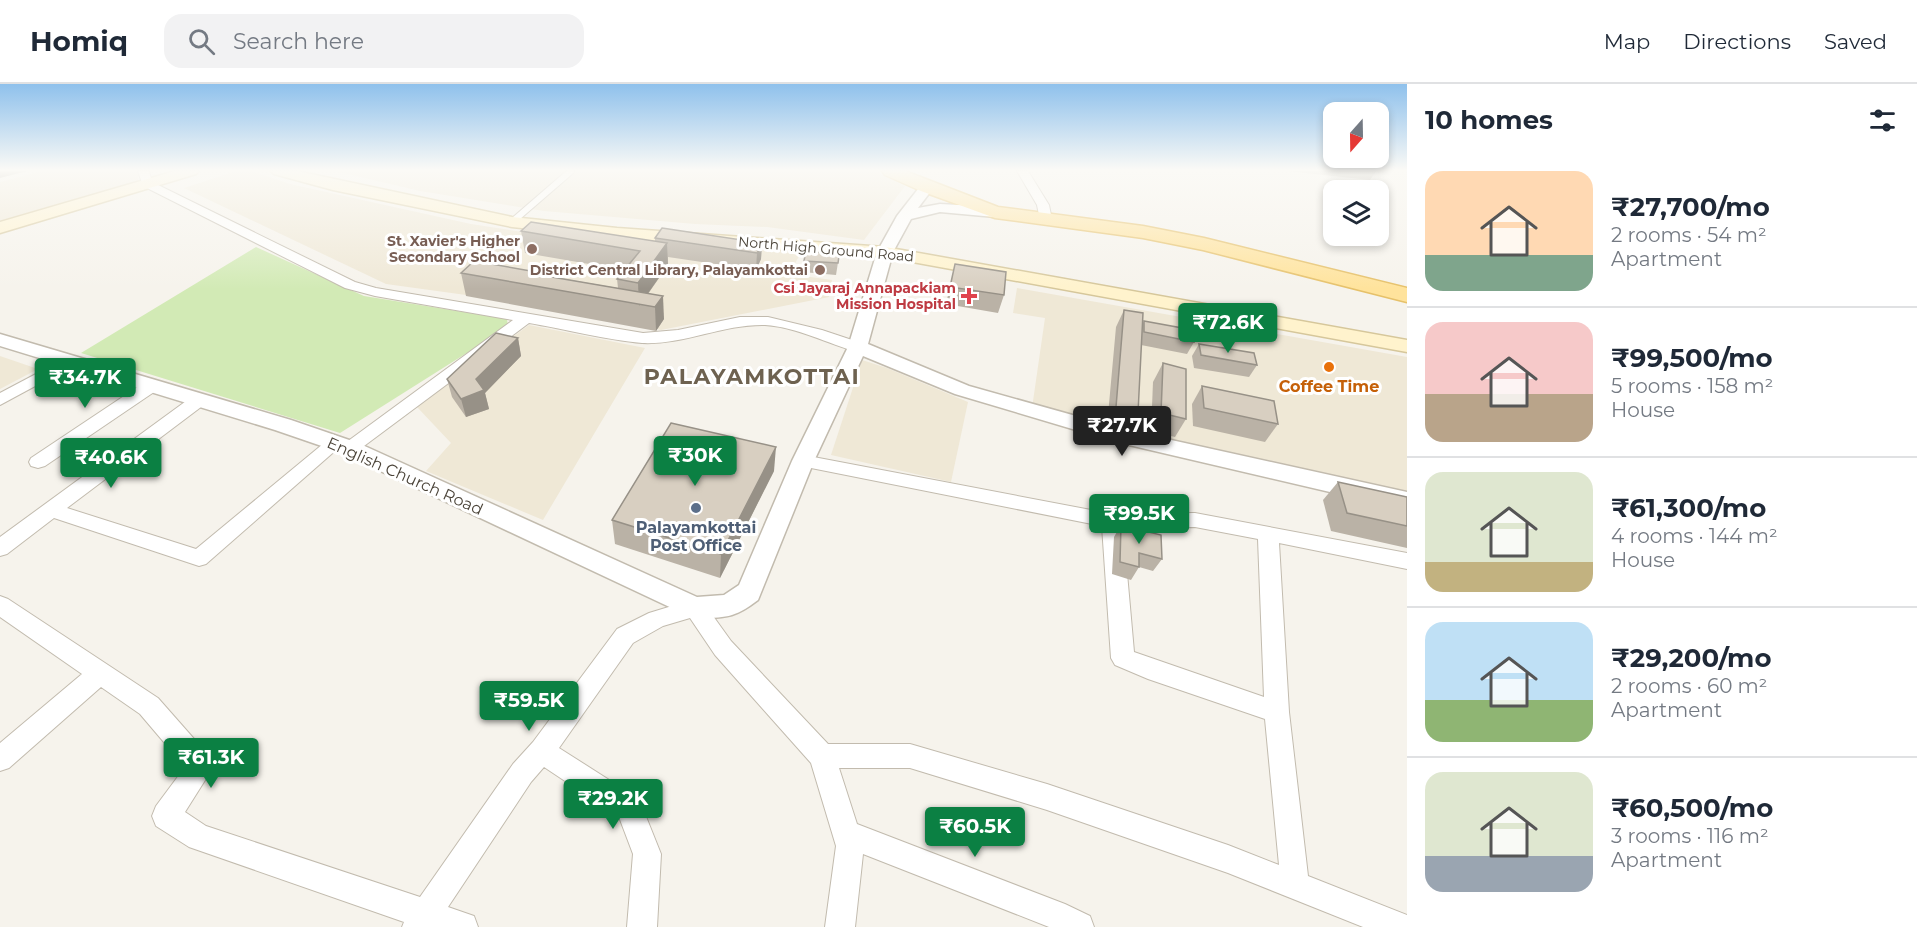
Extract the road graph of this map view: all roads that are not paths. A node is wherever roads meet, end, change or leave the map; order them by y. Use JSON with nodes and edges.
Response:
{"nodes":[{"id":1,"x":51,"y":210,"type":"edge"},
{"id":2,"x":207,"y":210,"type":"edge"},
{"id":3,"x":455,"y":210,"type":"edge"},
{"id":4,"x":525,"y":210,"type":"edge"},
{"id":5,"x":909,"y":210,"type":"edge"},
{"id":6,"x":930,"y":210,"type":"edge"},
{"id":7,"x":972,"y":210,"type":"edge"},
{"id":8,"x":990,"y":210,"type":"edge"},
{"id":9,"x":1044,"y":210,"type":"edge"},
{"id":10,"x":995,"y":212,"type":"junction"},
{"id":11,"x":905,"y":216,"type":"junction"},
{"id":12,"x":1046,"y":220,"type":"junction"},
{"id":13,"x":512,"y":222,"type":"junction"},
{"id":14,"x":0,"y":228,"type":"edge"},
{"id":15,"x":885,"y":252,"type":"junction"},
{"id":16,"x":1407,"y":295,"type":"edge"},
{"id":17,"x":526,"y":318,"type":"junction"},
{"id":18,"x":0,"y":340,"type":"edge"},
{"id":19,"x":1407,"y":346,"type":"edge"},
{"id":20,"x":858,"y":347,"type":"junction"},
{"id":21,"x":70,"y":361,"type":"junction"},
{"id":22,"x":151,"y":386,"type":"junction"},
{"id":23,"x":0,"y":400,"type":"edge"},
{"id":24,"x":199,"y":400,"type":"junction"},
{"id":25,"x":342,"y":446,"type":"junction"},
{"id":26,"x":803,"y":461,"type":"junction"},
{"id":27,"x":38,"y":462,"type":"dead end"},
{"id":28,"x":1407,"y":501,"type":"edge"},
{"id":29,"x":51,"y":510,"type":"junction"},
{"id":30,"x":1112,"y":520,"type":"junction"},
{"id":31,"x":1268,"y":534,"type":"junction"},
{"id":32,"x":0,"y":548,"type":"edge"},
{"id":33,"x":1407,"y":561,"type":"edge"},
{"id":34,"x":0,"y":605,"type":"edge"},
{"id":35,"x":695,"y":609,"type":"junction"},
{"id":36,"x":100,"y":673,"type":"junction"},
{"id":37,"x":1277,"y":712,"type":"junction"},
{"id":38,"x":542,"y":751,"type":"junction"},
{"id":39,"x":822,"y":756,"type":"junction"},
{"id":40,"x":0,"y":759,"type":"edge"},
{"id":41,"x":849,"y":835,"type":"junction"},
{"id":42,"x":1296,"y":885,"type":"junction"},
{"id":43,"x":421,"y":921,"type":"edge"},
{"id":44,"x":463,"y":927,"type":"edge"},
{"id":45,"x":642,"y":927,"type":"edge"},
{"id":46,"x":840,"y":927,"type":"edge"},
{"id":47,"x":1079,"y":927,"type":"edge"},
{"id":48,"x":1401,"y":927,"type":"edge"}],
"edges":[{"from":1,"to":14,"type":"main road"},
{"from":2,"to":17,"type":"street"},
{"from":3,"to":13,"type":"main road","name":"North High Ground Road"},
{"from":4,"to":13,"type":"lane"},
{"from":5,"to":11,"type":"street"},
{"from":6,"to":11,"type":"street"},
{"from":7,"to":10,"type":"street"},
{"from":8,"to":10,"type":"main road"},
{"from":9,"to":12,"type":"street"},
{"from":10,"to":12,"type":"main road"},
{"from":11,"to":15,"type":"street"},
{"from":12,"to":16,"type":"main road"},
{"from":13,"to":15,"type":"main road","name":"North High Ground Road"},
{"from":15,"to":19,"type":"main road","name":"North High Ground Road"},
{"from":15,"to":20,"type":"street"},
{"from":17,"to":20,"type":"street"},
{"from":17,"to":25,"type":"street"},
{"from":18,"to":21,"type":"street","name":"English Church Road"},
{"from":20,"to":26,"type":"street"},
{"from":20,"to":28,"type":"street"},
{"from":21,"to":22,"type":"street","name":"English Church Road"},
{"from":21,"to":23,"type":"street"},
{"from":22,"to":24,"type":"street","name":"English Church Road"},
{"from":22,"to":27,"type":"street"},
{"from":24,"to":25,"type":"street","name":"English Church Road"},
{"from":24,"to":29,"type":"street"},
{"from":25,"to":29,"type":"street"},
{"from":25,"to":35,"type":"street","name":"English Church Road"},
{"from":26,"to":30,"type":"street"},
{"from":26,"to":35,"type":"street"},
{"from":29,"to":32,"type":"street"},
{"from":30,"to":31,"type":"street"},
{"from":30,"to":37,"type":"street"},
{"from":31,"to":33,"type":"street"},
{"from":31,"to":37,"type":"street"},
{"from":34,"to":36,"type":"street"},
{"from":35,"to":38,"type":"street"},
{"from":35,"to":39,"type":"street"},
{"from":36,"to":40,"type":"street"},
{"from":36,"to":43,"type":"street"},
{"from":37,"to":42,"type":"street"},
{"from":38,"to":43,"type":"street"},
{"from":38,"to":45,"type":"street"},
{"from":39,"to":41,"type":"street"},
{"from":39,"to":42,"type":"street"},
{"from":41,"to":46,"type":"street"},
{"from":41,"to":47,"type":"street"},
{"from":42,"to":48,"type":"street"},
{"from":43,"to":44,"type":"street"}]}
